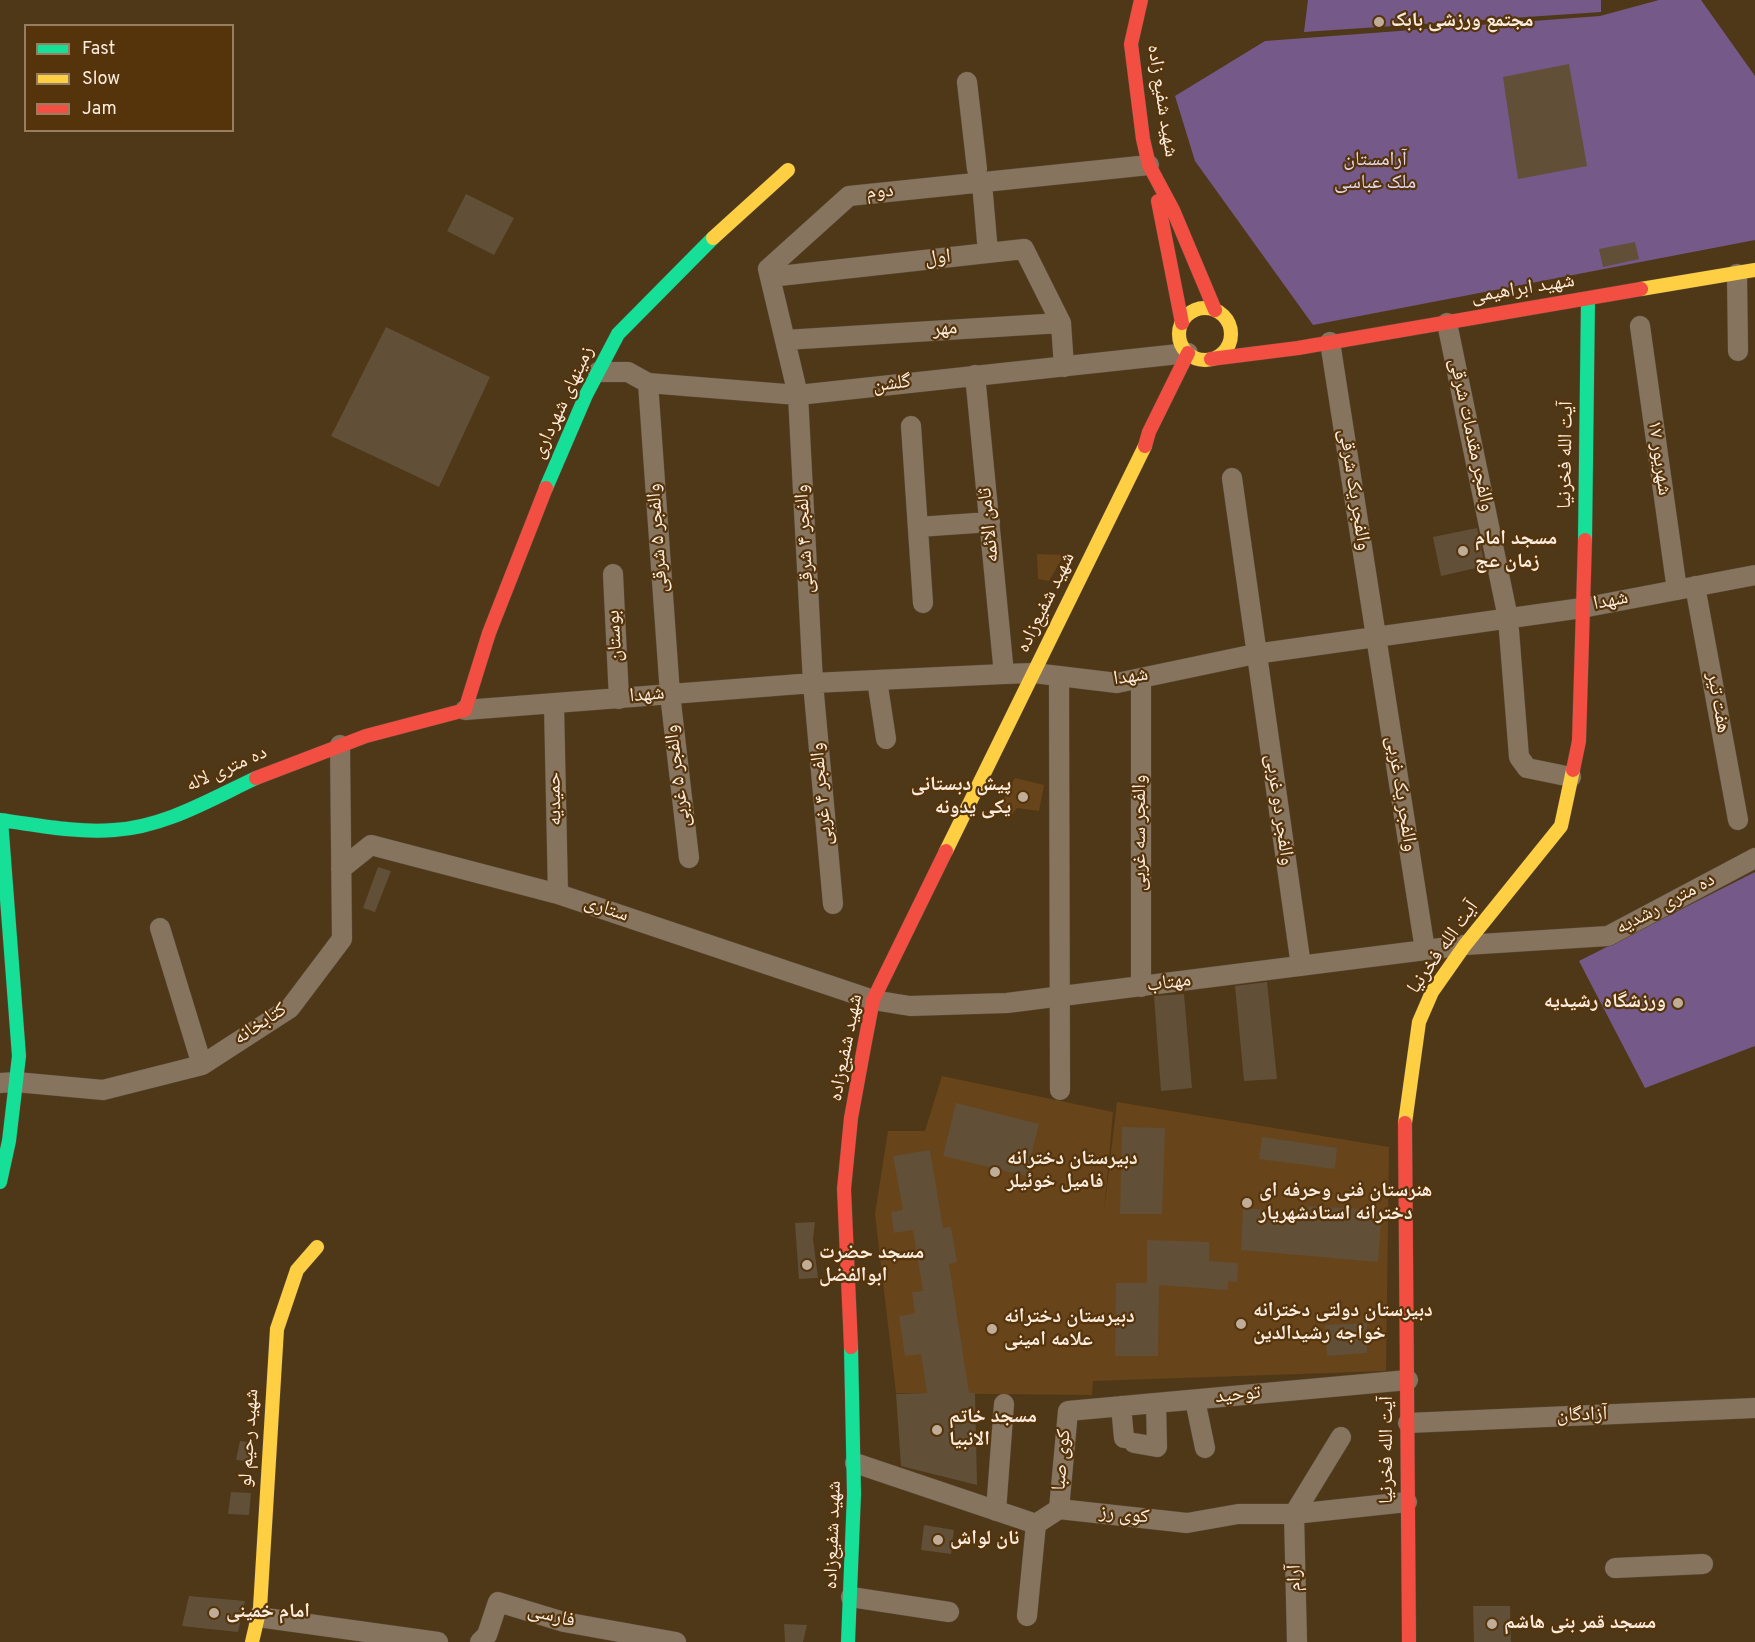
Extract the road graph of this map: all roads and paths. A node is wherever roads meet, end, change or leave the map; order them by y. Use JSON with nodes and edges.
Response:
{"nodes":[{"id":1,"x":1141,"y":0,"type":"edge"},
{"id":2,"x":967,"y":82,"type":"dead end"},
{"id":3,"x":1151,"y":169,"type":"junction"},
{"id":4,"x":788,"y":170,"type":"dead end"},
{"id":5,"x":980,"y":176,"type":"junction"},
{"id":6,"x":988,"y":253,"type":"junction"},
{"id":7,"x":1746,"y":272,"type":"edge"},
{"id":8,"x":770,"y":277,"type":"junction"},
{"id":9,"x":1588,"y":299,"type":"junction"},
{"id":10,"x":1215,"y":310,"type":"junction"},
{"id":11,"x":1061,"y":323,"type":"junction"},
{"id":12,"x":1182,"y":323,"type":"junction"},
{"id":13,"x":1447,"y":323,"type":"junction"},
{"id":14,"x":1640,"y":326,"type":"dead end"},
{"id":15,"x":1231,"y":336,"type":"junction"},
{"id":16,"x":785,"y":340,"type":"junction"},
{"id":17,"x":1330,"y":342,"type":"junction"},
{"id":18,"x":1298,"y":348,"type":"junction"},
{"id":19,"x":1738,"y":351,"type":"dead end"},
{"id":20,"x":1199,"y":357,"type":"junction"},
{"id":21,"x":1064,"y":367,"type":"junction"},
{"id":22,"x":598,"y":372,"type":"junction"},
{"id":23,"x":975,"y":375,"type":"junction"},
{"id":24,"x":648,"y":382,"type":"junction"},
{"id":25,"x":798,"y":395,"type":"junction"},
{"id":26,"x":910,"y":426,"type":"dead end"},
{"id":27,"x":1232,"y":478,"type":"dead end"},
{"id":28,"x":990,"y":522,"type":"junction"},
{"id":29,"x":918,"y":527,"type":"junction"},
{"id":30,"x":613,"y":574,"type":"dead end"},
{"id":31,"x":1755,"y":575,"type":"edge"},
{"id":32,"x":1686,"y":588,"type":"junction"},
{"id":33,"x":923,"y":603,"type":"dead end"},
{"id":34,"x":1582,"y":608,"type":"junction"},
{"id":35,"x":1508,"y":618,"type":"junction"},
{"id":36,"x":1376,"y":638,"type":"junction"},
{"id":37,"x":1255,"y":654,"type":"junction"},
{"id":38,"x":1034,"y":673,"type":"junction"},
{"id":39,"x":1005,"y":674,"type":"junction"},
{"id":40,"x":1059,"y":676,"type":"junction"},
{"id":41,"x":1141,"y":678,"type":"junction"},
{"id":42,"x":877,"y":680,"type":"junction"},
{"id":43,"x":813,"y":683,"type":"junction"},
{"id":44,"x":670,"y":694,"type":"junction"},
{"id":45,"x":619,"y":699,"type":"junction"},
{"id":46,"x":554,"y":704,"type":"junction"},
{"id":47,"x":465,"y":710,"type":"junction"},
{"id":48,"x":886,"y":739,"type":"dead end"},
{"id":49,"x":340,"y":745,"type":"junction"},
{"id":50,"x":1571,"y":777,"type":"junction"},
{"id":51,"x":0,"y":820,"type":"edge"},
{"id":52,"x":1738,"y":820,"type":"dead end"},
{"id":53,"x":689,"y":858,"type":"dead end"},
{"id":54,"x":1755,"y":858,"type":"edge"},
{"id":55,"x":341,"y":869,"type":"junction"},
{"id":56,"x":558,"y":894,"type":"junction"},
{"id":57,"x":833,"y":904,"type":"dead end"},
{"id":58,"x":160,"y":928,"type":"dead end"},
{"id":59,"x":1465,"y":945,"type":"junction"},
{"id":60,"x":1425,"y":950,"type":"junction"},
{"id":61,"x":1301,"y":966,"type":"junction"},
{"id":62,"x":1141,"y":987,"type":"junction"},
{"id":63,"x":1060,"y":997,"type":"junction"},
{"id":64,"x":873,"y":1000,"type":"junction"},
{"id":65,"x":202,"y":1065,"type":"junction"},
{"id":66,"x":8,"y":1082,"type":"edge"},
{"id":67,"x":1060,"y":1090,"type":"dead end"},
{"id":68,"x":0,"y":1182,"type":"edge"},
{"id":69,"x":317,"y":1247,"type":"dead end"},
{"id":70,"x":1408,"y":1380,"type":"junction"},
{"id":71,"x":1195,"y":1400,"type":"junction"},
{"id":72,"x":1004,"y":1404,"type":"dead end"},
{"id":73,"x":1156,"y":1404,"type":"junction"},
{"id":74,"x":1121,"y":1406,"type":"junction"},
{"id":75,"x":1755,"y":1408,"type":"edge"},
{"id":76,"x":1068,"y":1411,"type":"joint"},
{"id":77,"x":1408,"y":1423,"type":"junction"},
{"id":78,"x":1341,"y":1437,"type":"dead end"},
{"id":79,"x":1205,"y":1448,"type":"dead end"},
{"id":80,"x":855,"y":1463,"type":"junction"},
{"id":81,"x":1407,"y":1502,"type":"junction"},
{"id":82,"x":1059,"y":1509,"type":"junction"},
{"id":83,"x":996,"y":1511,"type":"junction"},
{"id":84,"x":1294,"y":1514,"type":"junction"},
{"id":85,"x":1036,"y":1524,"type":"junction"},
{"id":86,"x":1703,"y":1564,"type":"dead end"},
{"id":87,"x":1615,"y":1568,"type":"dead end"},
{"id":88,"x":852,"y":1598,"type":"junction"},
{"id":89,"x":949,"y":1612,"type":"dead end"},
{"id":90,"x":1027,"y":1616,"type":"dead end"},
{"id":91,"x":258,"y":1617,"type":"junction"},
{"id":92,"x":593,"y":1634,"type":"edge"},
{"id":93,"x":252,"y":1642,"type":"edge"},
{"id":94,"x":438,"y":1642,"type":"edge"},
{"id":95,"x":480,"y":1642,"type":"edge"},
{"id":96,"x":676,"y":1642,"type":"edge"},
{"id":97,"x":848,"y":1642,"type":"edge"},
{"id":98,"x":1297,"y":1642,"type":"edge"},
{"id":99,"x":1408,"y":1642,"type":"edge"}],
"edges":[{"from":1,"to":3,"type":"street","name":"شهید شفیع زاده"},
{"from":2,"to":5,"type":"street"},
{"from":3,"to":5,"type":"street","name":"دوم"},
{"from":3,"to":10,"type":"street","name":"شهید شفیع زاده"},
{"from":3,"to":12,"type":"street","name":"شهید شفیع زاده"},
{"from":4,"to":22,"type":"street","name":"زمینهای شهرداری"},
{"from":5,"to":6,"type":"street"},
{"from":5,"to":8,"type":"street","name":"دوم"},
{"from":6,"to":8,"type":"street","name":"اول"},
{"from":6,"to":11,"type":"street","name":"اول"},
{"from":7,"to":9,"type":"street","name":"شهید ابراهیمی"},
{"from":7,"to":19,"type":"street"},
{"from":8,"to":16,"type":"street"},
{"from":9,"to":13,"type":"street","name":"شهید ابراهیمی"},
{"from":9,"to":34,"type":"street","name":"آیت الله فخرنیا"},
{"from":10,"to":12,"type":"street"},
{"from":10,"to":15,"type":"street"},
{"from":11,"to":16,"type":"street","name":"مهر"},
{"from":11,"to":21,"type":"street"},
{"from":12,"to":20,"type":"street"},
{"from":13,"to":17,"type":"street","name":"شهید ابراهیمی"},
{"from":13,"to":35,"type":"street","name":"والفجر مقدمات شرقی"},
{"from":14,"to":32,"type":"street","name":"۱۷ شهریور"},
{"from":15,"to":18,"type":"street","name":"شهید ابراهیمی"},
{"from":15,"to":20,"type":"street"},
{"from":16,"to":25,"type":"street"},
{"from":17,"to":18,"type":"street","name":"شهید ابراهیمی"},
{"from":17,"to":36,"type":"street","name":"والفجر یک شرقی"},
{"from":18,"to":20,"type":"street","name":"شهید ابراهیمی"},
{"from":20,"to":21,"type":"street","name":"گلشن"},
{"from":20,"to":38,"type":"street","name":"شهید شفیع‌زاده"},
{"from":21,"to":23,"type":"street","name":"گلشن"},
{"from":22,"to":24,"type":"street","name":"گلشن"},
{"from":22,"to":47,"type":"street","name":"زمینهای شهرداری"},
{"from":23,"to":25,"type":"street","name":"گلشن"},
{"from":23,"to":28,"type":"street","name":"ثامن الائمه"},
{"from":24,"to":25,"type":"street","name":"گلشن"},
{"from":24,"to":44,"type":"street","name":"والفجر ۵ شرقی"},
{"from":25,"to":43,"type":"street","name":"والفجر ۴ شرقی"},
{"from":26,"to":29,"type":"street"},
{"from":27,"to":37,"type":"street","name":"والفجر دو غربی"},
{"from":28,"to":29,"type":"street"},
{"from":28,"to":39,"type":"street","name":"ثامن الائمه"},
{"from":29,"to":33,"type":"street"},
{"from":30,"to":45,"type":"street","name":"بوستان"},
{"from":31,"to":32,"type":"street","name":"شهدا"},
{"from":32,"to":34,"type":"street","name":"شهدا"},
{"from":32,"to":52,"type":"street","name":"هفت تیر"},
{"from":34,"to":35,"type":"street","name":"شهدا"},
{"from":34,"to":50,"type":"street","name":"آیت الله فخرنیا"},
{"from":35,"to":36,"type":"street","name":"شهدا"},
{"from":35,"to":50,"type":"street","name":"والفجر مقدمات شرقی"},
{"from":36,"to":37,"type":"street","name":"شهدا"},
{"from":36,"to":60,"type":"street","name":"والفجر یک غربی"},
{"from":37,"to":41,"type":"street","name":"شهدا"},
{"from":37,"to":61,"type":"street","name":"والفجر دو غربی"},
{"from":38,"to":39,"type":"street","name":"شهدا"},
{"from":38,"to":40,"type":"street","name":"شهدا"},
{"from":38,"to":64,"type":"street","name":"شهید شفیع‌زاده"},
{"from":39,"to":42,"type":"street","name":"شهدا"},
{"from":40,"to":41,"type":"street","name":"شهدا"},
{"from":40,"to":63,"type":"street"},
{"from":41,"to":62,"type":"street","name":"والفجر سه غربی"},
{"from":42,"to":43,"type":"street","name":"شهدا"},
{"from":42,"to":48,"type":"street"},
{"from":43,"to":44,"type":"street","name":"شهدا"},
{"from":43,"to":57,"type":"street","name":"والفجر ۴ غربی"},
{"from":44,"to":45,"type":"street","name":"شهدا"},
{"from":44,"to":53,"type":"street","name":"والفجر ۵ غربی"},
{"from":45,"to":46,"type":"street","name":"شهدا"},
{"from":46,"to":47,"type":"street","name":"شهدا"},
{"from":46,"to":56,"type":"street","name":"حمیدیه"},
{"from":47,"to":49,"type":"street","name":"ده متری لاله"},
{"from":49,"to":51,"type":"street","name":"ده متری لاله"},
{"from":49,"to":55,"type":"street","name":"کتابخانه"},
{"from":50,"to":59,"type":"street","name":"آیت الله فخرنیا"},
{"from":51,"to":66,"type":"street"},
{"from":54,"to":59,"type":"street","name":"ده متری رشدیه"},
{"from":55,"to":56,"type":"street","name":"ستاری"},
{"from":55,"to":65,"type":"street","name":"کتابخانه"},
{"from":56,"to":64,"type":"street","name":"ستاری"},
{"from":58,"to":65,"type":"street"},
{"from":59,"to":60,"type":"street","name":"مهتاب"},
{"from":59,"to":70,"type":"street","name":"آیت الله فخرنیا"},
{"from":60,"to":61,"type":"street","name":"مهتاب"},
{"from":61,"to":62,"type":"street","name":"مهتاب"},
{"from":62,"to":63,"type":"street","name":"مهتاب"},
{"from":63,"to":64,"type":"street","name":"مهتاب"},
{"from":63,"to":67,"type":"street"},
{"from":64,"to":80,"type":"street","name":"شهید شفیع‌زاده"},
{"from":65,"to":66,"type":"street","name":"کتابخانه"},
{"from":66,"to":68,"type":"street"},
{"from":69,"to":91,"type":"street","name":"شهید رحیم لو"},
{"from":70,"to":71,"type":"street","name":"توحید"},
{"from":70,"to":77,"type":"street","name":"آیت الله فخرنیا"},
{"from":71,"to":73,"type":"street","name":"توحید"},
{"from":71,"to":79,"type":"street"},
{"from":72,"to":83,"type":"street"},
{"from":73,"to":74,"type":"street","name":"توحید"},
{"from":73,"to":74,"type":"street"},
{"from":74,"to":76,"type":"street","name":"توحید"},
{"from":75,"to":77,"type":"street","name":"آزادگان"},
{"from":76,"to":82,"type":"street","name":"کوی صبا"},
{"from":77,"to":81,"type":"street","name":"آیت الله فخرنیا"},
{"from":78,"to":84,"type":"street"},
{"from":80,"to":83,"type":"street"},
{"from":80,"to":88,"type":"street","name":"شهید شفیع‌زاده"},
{"from":81,"to":84,"type":"street","name":"کوی رز"},
{"from":81,"to":99,"type":"street","name":"آیت الله فخرنیا"},
{"from":82,"to":84,"type":"street","name":"کوی رز"},
{"from":82,"to":85,"type":"street"},
{"from":83,"to":85,"type":"street"},
{"from":84,"to":98,"type":"street","name":"آرام"},
{"from":85,"to":90,"type":"street"},
{"from":86,"to":87,"type":"street"},
{"from":88,"to":89,"type":"street"},
{"from":88,"to":97,"type":"street","name":"شهید شفیع‌زاده"},
{"from":91,"to":93,"type":"street","name":"شهید رحیم لو"},
{"from":91,"to":94,"type":"street"},
{"from":92,"to":95,"type":"street","name":"فارسی"},
{"from":92,"to":96,"type":"street","name":"فارسی"}]}
